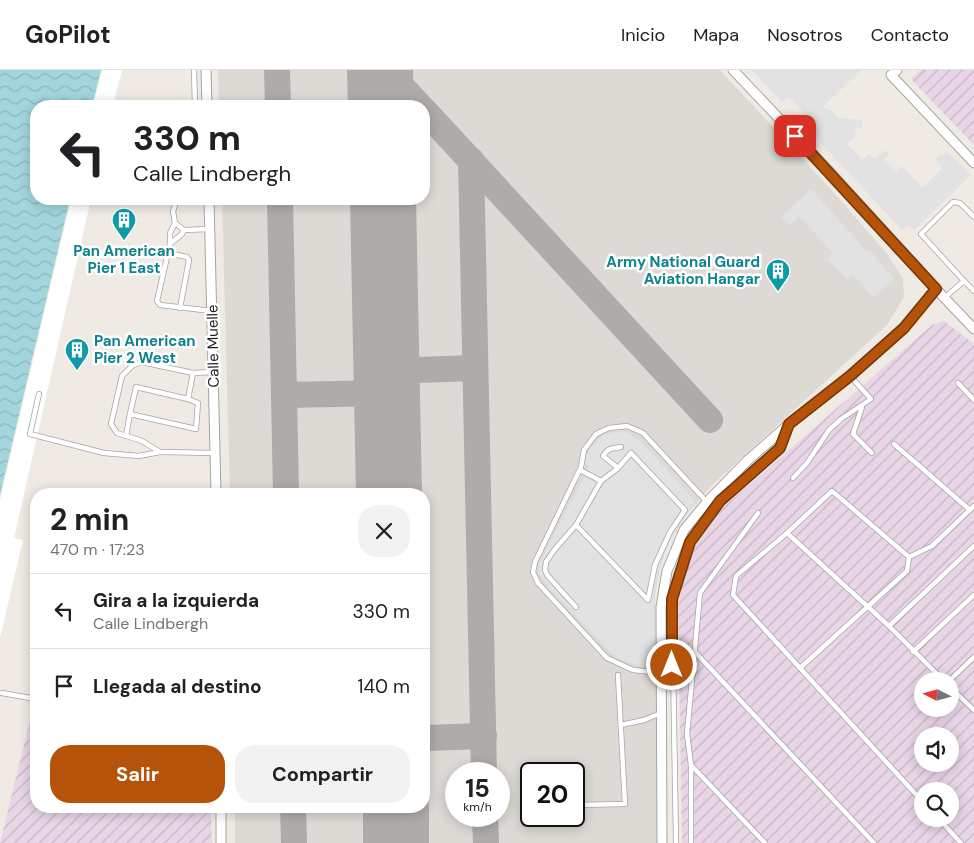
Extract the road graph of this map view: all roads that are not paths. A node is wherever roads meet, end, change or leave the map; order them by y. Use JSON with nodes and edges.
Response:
{"nodes":[{"id":1,"x":194,"y":70,"type":"edge"},
{"id":2,"x":206,"y":70,"type":"edge"},
{"id":3,"x":733,"y":70,"type":"edge"},
{"id":4,"x":894,"y":72,"type":"edge"},
{"id":5,"x":195,"y":100,"type":"edge"},
{"id":6,"x":207,"y":100,"type":"edge"},
{"id":7,"x":974,"y":163,"type":"edge"},
{"id":8,"x":175,"y":205,"type":"edge"},
{"id":9,"x":209,"y":205,"type":"edge"},
{"id":10,"x":974,"y":217,"type":"edge"},
{"id":11,"x":175,"y":223,"type":"junction"},
{"id":12,"x":210,"y":229,"type":"junction"},
{"id":13,"x":184,"y":230,"type":"junction"},
{"id":14,"x":170,"y":244,"type":"junction"},
{"id":15,"x":168,"y":253,"type":"junction"},
{"id":16,"x":964,"y":281,"type":"junction"},
{"id":17,"x":936,"y":289,"type":"junction"},
{"id":18,"x":974,"y":291,"type":"edge"},
{"id":19,"x":944,"y":298,"type":"junction"},
{"id":20,"x":180,"y":308,"type":"junction"},
{"id":21,"x":212,"y":312,"type":"junction"},
{"id":22,"x":974,"y":329,"type":"edge"},
{"id":23,"x":213,"y":372,"type":"junction"},
{"id":24,"x":193,"y":373,"type":"junction"},
{"id":25,"x":850,"y":376,"type":"junction"},
{"id":26,"x":958,"y":383,"type":"dead end"},
{"id":27,"x":39,"y":394,"type":"dead end"},
{"id":28,"x":188,"y":399,"type":"junction"},
{"id":29,"x":974,"y":400,"type":"edge"},
{"id":30,"x":862,"y":407,"type":"junction"},
{"id":31,"x":130,"y":414,"type":"junction"},
{"id":32,"x":789,"y":424,"type":"junction"},
{"id":33,"x":126,"y":436,"type":"junction"},
{"id":34,"x":894,"y":444,"type":"dead end"},
{"id":35,"x":621,"y":447,"type":"dead end"},
{"id":36,"x":160,"y":452,"type":"junction"},
{"id":37,"x":215,"y":453,"type":"junction"},
{"id":38,"x":872,"y":453,"type":"dead end"},
{"id":39,"x":618,"y":468,"type":"junction"},
{"id":40,"x":580,"y":470,"type":"junction"},
{"id":41,"x":793,"y":478,"type":"dead end"},
{"id":42,"x":601,"y":482,"type":"junction"},
{"id":43,"x":216,"y":488,"type":"edge"},
{"id":44,"x":707,"y":502,"type":"junction"},
{"id":45,"x":974,"y":506,"type":"edge"},
{"id":46,"x":970,"y":510,"type":"junction"},
{"id":47,"x":758,"y":513,"type":"dead end"},
{"id":48,"x":576,"y":525,"type":"junction"},
{"id":49,"x":787,"y":533,"type":"junction"},
{"id":50,"x":974,"y":546,"type":"edge"},
{"id":51,"x":909,"y":558,"type":"junction"},
{"id":52,"x":974,"y":595,"type":"edge"},
{"id":53,"x":867,"y":607,"type":"junction"},
{"id":54,"x":576,"y":608,"type":"dead end"},
{"id":55,"x":889,"y":626,"type":"junction"},
{"id":56,"x":695,"y":652,"type":"junction"},
{"id":57,"x":913,"y":652,"type":"junction"},
{"id":58,"x":974,"y":657,"type":"edge"},
{"id":59,"x":800,"y":668,"type":"junction"},
{"id":60,"x":934,"y":672,"type":"edge"},
{"id":61,"x":958,"y":672,"type":"edge"},
{"id":62,"x":662,"y":673,"type":"junction"},
{"id":63,"x":618,"y":675,"type":"dead end"},
{"id":64,"x":2,"y":692,"type":"dead end"},
{"id":65,"x":959,"y":696,"type":"edge"},
{"id":66,"x":30,"y":698,"type":"edge"},
{"id":67,"x":974,"y":710,"type":"edge"},
{"id":68,"x":661,"y":713,"type":"junction"},
{"id":69,"x":621,"y":725,"type":"junction"},
{"id":70,"x":691,"y":765,"type":"junction"},
{"id":71,"x":914,"y":792,"type":"edge"},
{"id":72,"x":585,"y":805,"type":"edge"},
{"id":73,"x":221,"y":813,"type":"edge"},
{"id":74,"x":946,"y":827,"type":"edge"},
{"id":75,"x":221,"y":843,"type":"edge"},
{"id":76,"x":662,"y":843,"type":"edge"},
{"id":77,"x":676,"y":843,"type":"edge"},
{"id":78,"x":691,"y":843,"type":"edge"},
{"id":79,"x":765,"y":843,"type":"edge"},
{"id":80,"x":874,"y":843,"type":"edge"},
{"id":81,"x":961,"y":843,"type":"edge"}],
"edges":[{"from":1,"to":5,"type":"lane"},
{"from":2,"to":6,"type":"street"},
{"from":3,"to":17,"type":"street"},
{"from":4,"to":7,"type":"street"},
{"from":8,"to":11,"type":"lane"},
{"from":9,"to":12,"type":"street","name":"Calle Muelle"},
{"from":10,"to":16,"type":"lane"},
{"from":11,"to":13,"type":"lane"},
{"from":11,"to":14,"type":"lane"},
{"from":12,"to":13,"type":"lane"},
{"from":12,"to":21,"type":"street","name":"Calle Muelle"},
{"from":13,"to":14,"type":"lane"},
{"from":14,"to":15,"type":"lane"},
{"from":15,"to":20,"type":"lane"},
{"from":15,"to":20,"type":"lane"},
{"from":16,"to":18,"type":"lane"},
{"from":16,"to":19,"type":"lane"},
{"from":17,"to":19,"type":"street"},
{"from":17,"to":25,"type":"street"},
{"from":19,"to":22,"type":"street"},
{"from":20,"to":21,"type":"lane"},
{"from":21,"to":23,"type":"street","name":"Calle Muelle"},
{"from":23,"to":24,"type":"lane"},
{"from":23,"to":37,"type":"street","name":"Calle Muelle"},
{"from":24,"to":28,"type":"lane"},
{"from":24,"to":33,"type":"lane"},
{"from":25,"to":30,"type":"lane"},
{"from":25,"to":32,"type":"street"},
{"from":26,"to":29,"type":"lane"},
{"from":27,"to":36,"type":"lane"},
{"from":28,"to":31,"type":"lane"},
{"from":28,"to":31,"type":"lane"},
{"from":30,"to":38,"type":"lane"},
{"from":30,"to":41,"type":"lane"},
{"from":31,"to":33,"type":"lane"},
{"from":32,"to":44,"type":"street"},
{"from":32,"to":77,"type":"lane"},
{"from":33,"to":36,"type":"lane"},
{"from":34,"to":46,"type":"lane"},
{"from":35,"to":39,"type":"lane"},
{"from":36,"to":37,"type":"lane"},
{"from":37,"to":43,"type":"street","name":"Calle Muelle"},
{"from":39,"to":42,"type":"lane"},
{"from":39,"to":48,"type":"lane"},
{"from":40,"to":42,"type":"lane"},
{"from":40,"to":44,"type":"lane"},
{"from":40,"to":62,"type":"lane"},
{"from":42,"to":48,"type":"lane"},
{"from":44,"to":62,"type":"street"},
{"from":45,"to":46,"type":"lane"},
{"from":46,"to":51,"type":"lane"},
{"from":47,"to":56,"type":"lane"},
{"from":48,"to":54,"type":"lane"},
{"from":49,"to":51,"type":"lane"},
{"from":49,"to":53,"type":"lane"},
{"from":49,"to":59,"type":"lane"},
{"from":50,"to":55,"type":"lane"},
{"from":51,"to":53,"type":"lane"},
{"from":52,"to":57,"type":"lane"},
{"from":53,"to":55,"type":"lane"},
{"from":53,"to":59,"type":"lane"},
{"from":55,"to":57,"type":"lane"},
{"from":56,"to":70,"type":"lane"},
{"from":56,"to":80,"type":"lane"},
{"from":57,"to":60,"type":"lane"},
{"from":58,"to":61,"type":"lane"},
{"from":59,"to":71,"type":"lane"},
{"from":62,"to":68,"type":"street"},
{"from":63,"to":69,"type":"lane"},
{"from":64,"to":66,"type":"lane"},
{"from":65,"to":67,"type":"lane"},
{"from":68,"to":69,"type":"lane"},
{"from":68,"to":76,"type":"street"},
{"from":69,"to":72,"type":"lane"},
{"from":70,"to":78,"type":"lane"},
{"from":70,"to":79,"type":"lane"},
{"from":73,"to":75,"type":"street"},
{"from":74,"to":81,"type":"lane"}]}
